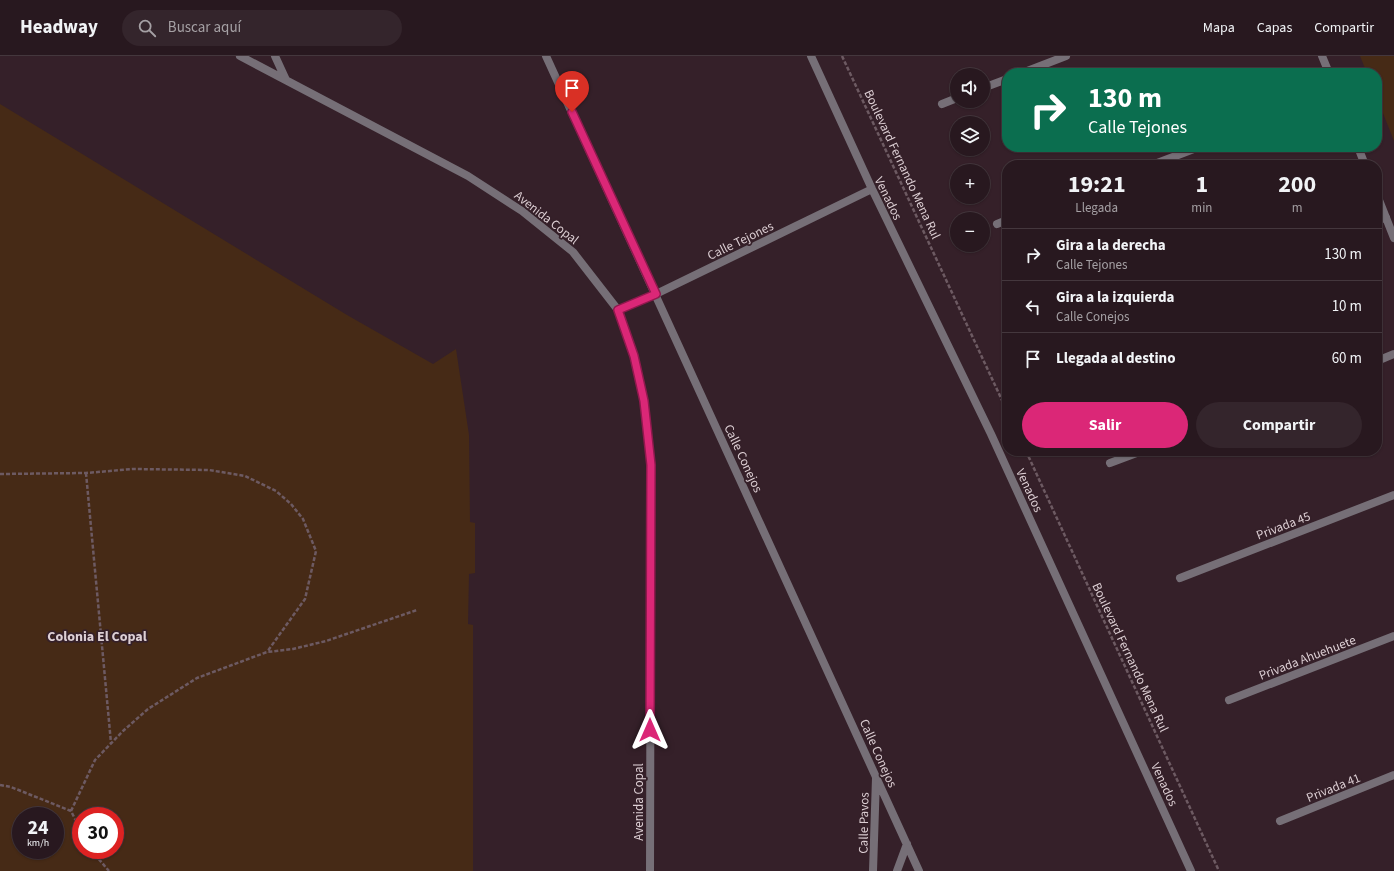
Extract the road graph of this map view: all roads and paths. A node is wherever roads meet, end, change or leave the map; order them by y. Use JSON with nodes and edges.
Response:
{"nodes":[{"id":1,"x":240,"y":56,"type":"edge"},
{"id":2,"x":276,"y":56,"type":"edge"},
{"id":3,"x":546,"y":56,"type":"edge"},
{"id":4,"x":811,"y":56,"type":"edge"},
{"id":5,"x":842,"y":56,"type":"edge"},
{"id":6,"x":1066,"y":56,"type":"edge"},
{"id":7,"x":1322,"y":56,"type":"edge"},
{"id":8,"x":1035,"y":68,"type":"edge"},
{"id":9,"x":1327,"y":68,"type":"edge"},
{"id":10,"x":286,"y":80,"type":"junction"},
{"id":11,"x":1002,"y":81,"type":"edge"},
{"id":12,"x":990,"y":85,"type":"edge"},
{"id":13,"x":950,"y":101,"type":"edge"},
{"id":14,"x":942,"y":104,"type":"dead end"},
{"id":15,"x":1186,"y":152,"type":"edge"},
{"id":16,"x":1165,"y":160,"type":"edge"},
{"id":17,"x":872,"y":189,"type":"junction"},
{"id":18,"x":1382,"y":208,"type":"edge"},
{"id":19,"x":1386,"y":218,"type":"junction"},
{"id":20,"x":1382,"y":219,"type":"edge"},
{"id":21,"x":1002,"y":222,"type":"edge"},
{"id":22,"x":997,"y":224,"type":"dead end"},
{"id":23,"x":1394,"y":238,"type":"edge"},
{"id":24,"x":656,"y":294,"type":"junction"},
{"id":25,"x":618,"y":310,"type":"junction"},
{"id":26,"x":1394,"y":354,"type":"edge"},
{"id":27,"x":1382,"y":359,"type":"edge"},
{"id":28,"x":1002,"y":400,"type":"edge"},
{"id":29,"x":1028,"y":456,"type":"edge"},
{"id":30,"x":1129,"y":456,"type":"edge"},
{"id":31,"x":1110,"y":463,"type":"dead end"},
{"id":32,"x":86,"y":473,"type":"junction"},
{"id":33,"x":0,"y":474,"type":"edge"},
{"id":34,"x":1394,"y":496,"type":"edge"},
{"id":35,"x":1180,"y":578,"type":"dead end"},
{"id":36,"x":417,"y":610,"type":"dead end"},
{"id":37,"x":1394,"y":636,"type":"edge"},
{"id":38,"x":267,"y":652,"type":"junction"},
{"id":39,"x":1229,"y":700,"type":"dead end"},
{"id":40,"x":111,"y":743,"type":"junction"},
{"id":41,"x":876,"y":775,"type":"junction"},
{"id":42,"x":1394,"y":775,"type":"edge"},
{"id":43,"x":0,"y":785,"type":"edge"},
{"id":44,"x":71,"y":811,"type":"joint"},
{"id":45,"x":1280,"y":821,"type":"dead end"},
{"id":46,"x":907,"y":844,"type":"junction"},
{"id":47,"x":99,"y":859,"type":"edge"},
{"id":48,"x":109,"y":871,"type":"edge"},
{"id":49,"x":650,"y":871,"type":"edge"},
{"id":50,"x":873,"y":871,"type":"edge"},
{"id":51,"x":897,"y":871,"type":"edge"},
{"id":52,"x":919,"y":871,"type":"edge"},
{"id":53,"x":1192,"y":871,"type":"edge"},
{"id":54,"x":1219,"y":871,"type":"edge"}],
"edges":[{"from":1,"to":10,"type":"street","name":"Avenida Copal"},
{"from":2,"to":10,"type":"street"},
{"from":3,"to":24,"type":"street","name":"Calle Conejos"},
{"from":4,"to":17,"type":"street","name":"Venados"},
{"from":5,"to":28,"type":"path","name":"Boulevard Fernando Mena Rul"},
{"from":6,"to":8,"type":"street"},
{"from":7,"to":9,"type":"street"},
{"from":10,"to":25,"type":"street","name":"Avenida Copal"},
{"from":11,"to":12,"type":"street"},
{"from":13,"to":14,"type":"street"},
{"from":15,"to":16,"type":"street"},
{"from":17,"to":24,"type":"street","name":"Calle Tejones"},
{"from":17,"to":53,"type":"street","name":"Venados"},
{"from":18,"to":19,"type":"street"},
{"from":19,"to":20,"type":"street"},
{"from":19,"to":23,"type":"street"},
{"from":21,"to":22,"type":"street"},
{"from":24,"to":25,"type":"street","name":"Calle Tejones"},
{"from":24,"to":41,"type":"street","name":"Calle Conejos"},
{"from":25,"to":49,"type":"street","name":"Avenida Copal"},
{"from":26,"to":27,"type":"street"},
{"from":29,"to":54,"type":"path","name":"Boulevard Fernando Mena Rul"},
{"from":30,"to":31,"type":"street"},
{"from":32,"to":33,"type":"path"},
{"from":32,"to":38,"type":"path"},
{"from":32,"to":40,"type":"path"},
{"from":34,"to":35,"type":"street","name":"Privada 45"},
{"from":36,"to":38,"type":"path"},
{"from":37,"to":39,"type":"street","name":"Privada Ahuehuete"},
{"from":38,"to":40,"type":"path"},
{"from":40,"to":44,"type":"path"},
{"from":41,"to":46,"type":"street","name":"Calle Conejos"},
{"from":41,"to":50,"type":"street","name":"Calle Pavos"},
{"from":42,"to":45,"type":"street","name":"Privada 41"},
{"from":43,"to":44,"type":"path"},
{"from":46,"to":51,"type":"street"},
{"from":46,"to":52,"type":"street","name":"Calle Conejos"},
{"from":47,"to":48,"type":"path"}]}
